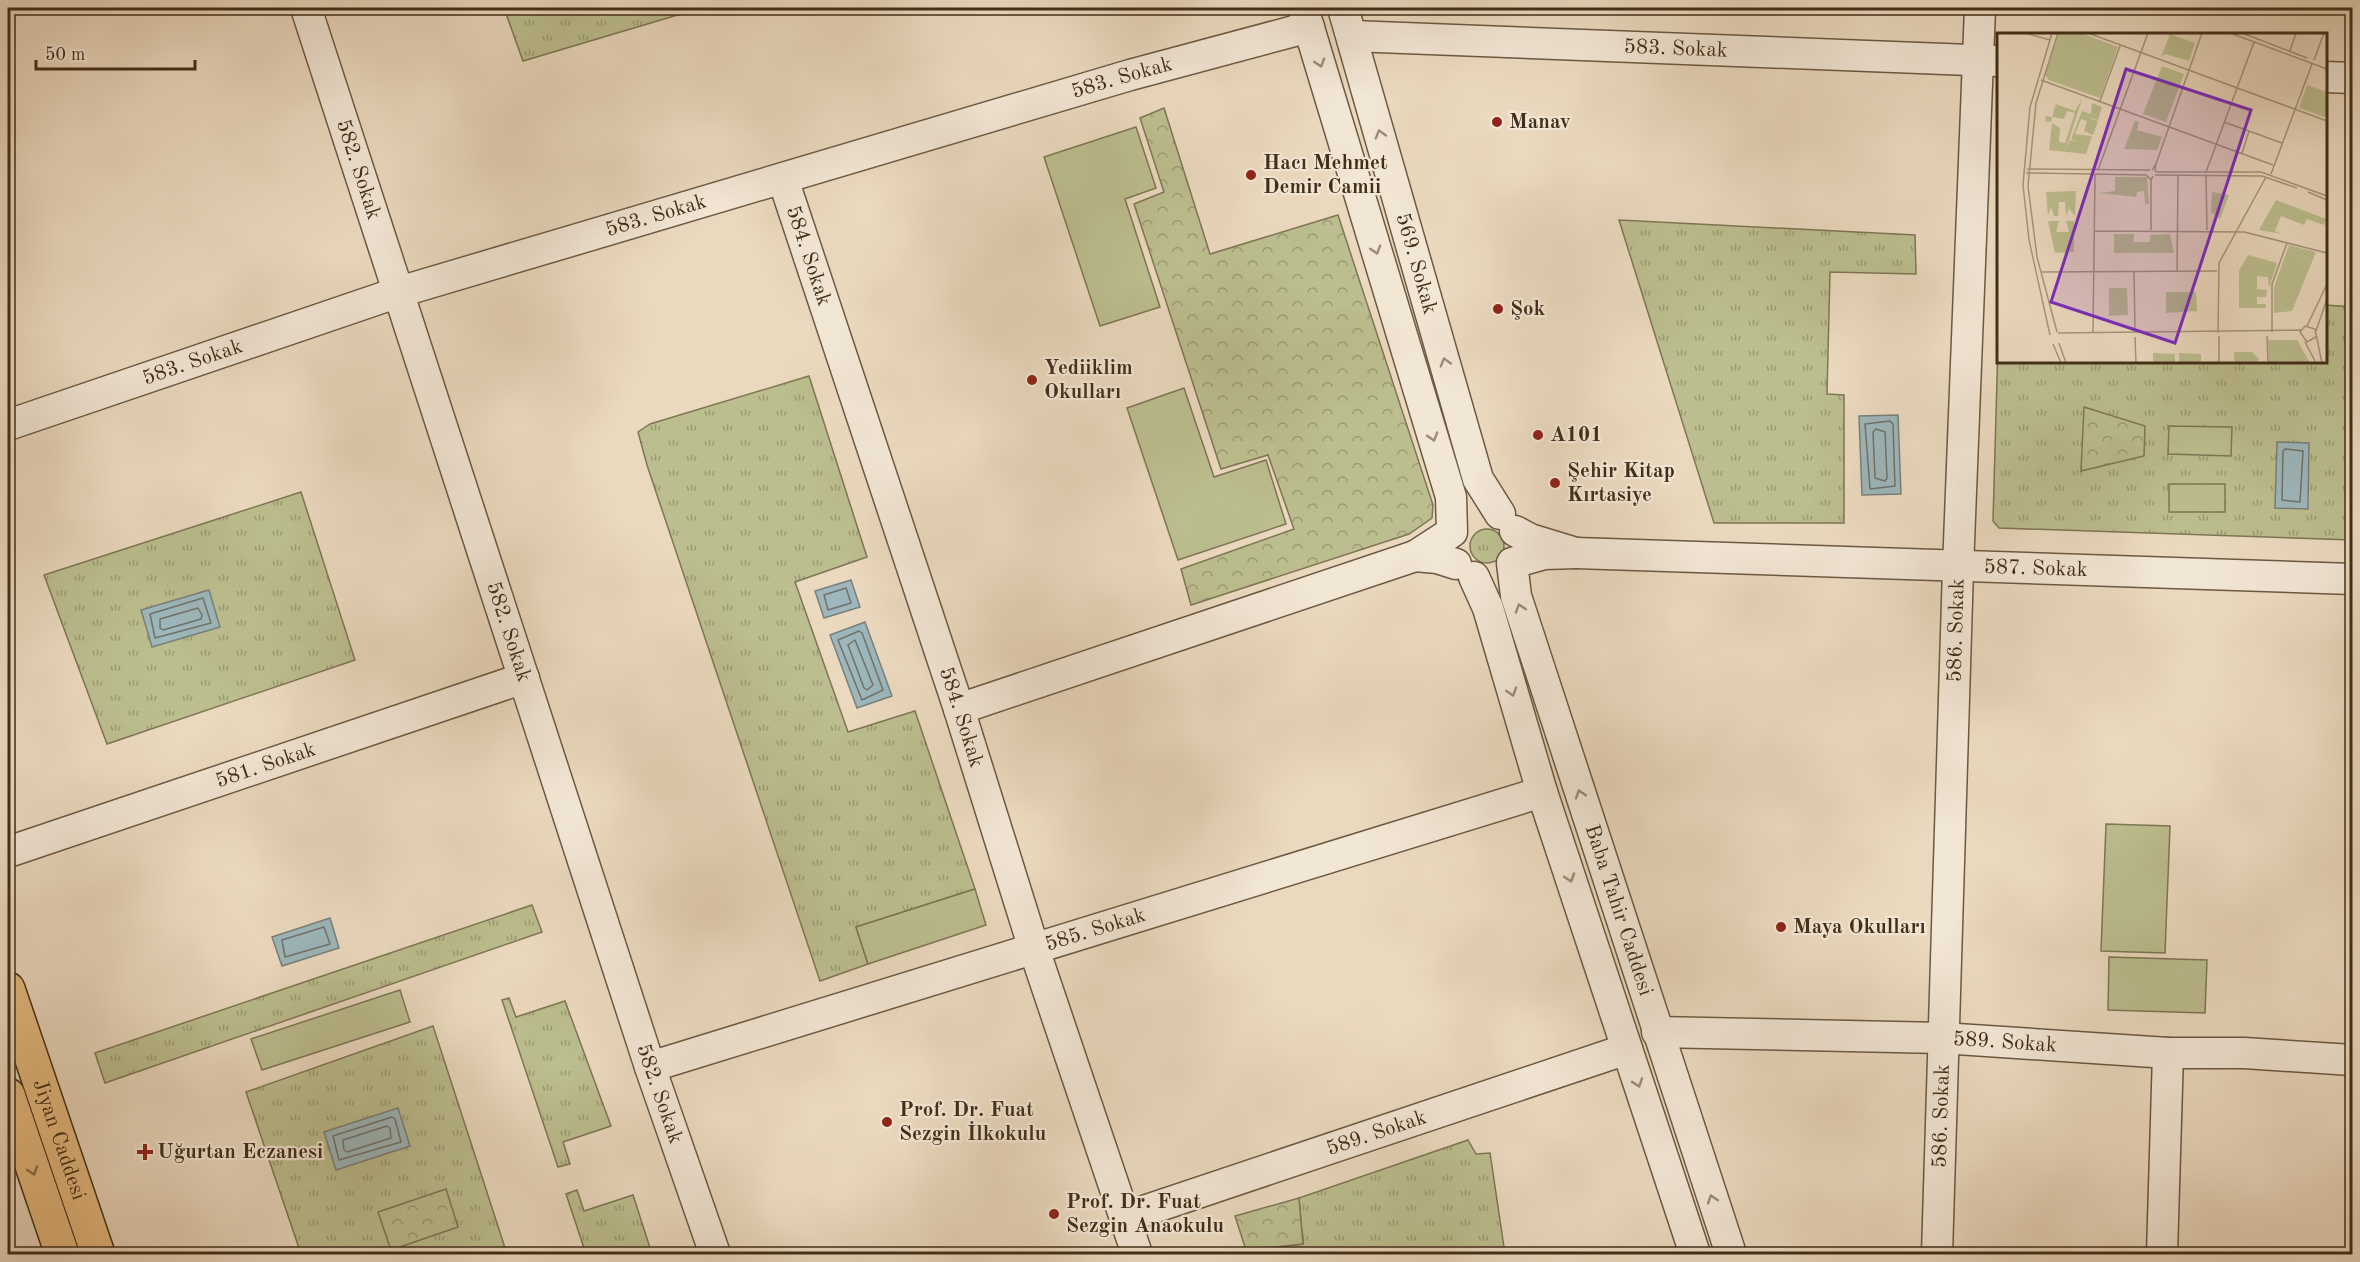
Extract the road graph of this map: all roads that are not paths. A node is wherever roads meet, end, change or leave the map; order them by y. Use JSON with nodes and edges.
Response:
{"nodes":[{"id":1,"x":306,"y":8,"type":"edge"},
{"id":2,"x":1343,"y":8,"type":"edge"},
{"id":3,"x":1980,"y":8,"type":"edge"},
{"id":4,"x":1306,"y":17,"type":"edge"},
{"id":5,"x":1352,"y":36,"type":"junction"},
{"id":6,"x":1988,"y":61,"type":"edge"},
{"id":7,"x":2327,"y":77,"type":"edge"},
{"id":8,"x":2352,"y":78,"type":"edge"},
{"id":9,"x":783,"y":179,"type":"junction"},
{"id":10,"x":399,"y":292,"type":"junction"},
{"id":11,"x":8,"y":425,"type":"edge"},
{"id":12,"x":1508,"y":523,"type":"junction"},
{"id":13,"x":1452,"y":532,"type":"junction"},
{"id":14,"x":1576,"y":553,"type":"junction"},
{"id":15,"x":1415,"y":556,"type":"junction"},
{"id":16,"x":1512,"y":562,"type":"junction"},
{"id":17,"x":1958,"y":568,"type":"junction"},
{"id":18,"x":1465,"y":570,"type":"junction"},
{"id":19,"x":2352,"y":579,"type":"edge"},
{"id":20,"x":524,"y":678,"type":"junction"},
{"id":21,"x":958,"y":709,"type":"junction"},
{"id":22,"x":1542,"y":792,"type":"junction"},
{"id":23,"x":8,"y":852,"type":"edge"},
{"id":24,"x":1034,"y":949,"type":"junction"},
{"id":25,"x":8,"y":990,"type":"edge"},
{"id":26,"x":1657,"y":1032,"type":"junction"},
{"id":27,"x":1942,"y":1038,"type":"junction"},
{"id":28,"x":1627,"y":1048,"type":"junction"},
{"id":29,"x":2168,"y":1053,"type":"junction"},
{"id":30,"x":2352,"y":1060,"type":"edge"},
{"id":31,"x":650,"y":1067,"type":"junction"},
{"id":32,"x":8,"y":1095,"type":"edge"},
{"id":33,"x":1126,"y":1217,"type":"junction"},
{"id":34,"x":62,"y":1254,"type":"edge"},
{"id":35,"x":98,"y":1254,"type":"edge"},
{"id":36,"x":715,"y":1254,"type":"edge"},
{"id":37,"x":1137,"y":1254,"type":"edge"},
{"id":38,"x":1695,"y":1254,"type":"edge"},
{"id":39,"x":1731,"y":1254,"type":"edge"},
{"id":40,"x":1937,"y":1254,"type":"edge"},
{"id":41,"x":2162,"y":1254,"type":"edge"}],
"edges":[{"from":1,"to":10,"type":"street","name":"582. Sokak"},
{"from":2,"to":5,"type":"street","name":"569. Sokak"},
{"from":3,"to":6,"type":"street","name":"586. Sokak"},
{"from":4,"to":9,"type":"street","name":"583. Sokak"},
{"from":4,"to":13,"type":"street","one_way":true},
{"from":5,"to":6,"type":"street","name":"583. Sokak"},
{"from":12,"to":5,"type":"street","name":"569. Sokak","one_way":true},
{"from":6,"to":17,"type":"street","name":"586. Sokak"},
{"from":7,"to":8,"type":"street"},
{"from":9,"to":10,"type":"street","name":"583. Sokak"},
{"from":9,"to":21,"type":"street","name":"584. Sokak"},
{"from":10,"to":11,"type":"street","name":"583. Sokak"},
{"from":10,"to":20,"type":"street","name":"582. Sokak"},
{"from":12,"to":13,"type":"street"},
{"from":12,"to":14,"type":"street"},
{"from":12,"to":16,"type":"street"},
{"from":13,"to":15,"type":"street"},
{"from":13,"to":18,"type":"street"},
{"from":14,"to":16,"type":"street"},
{"from":14,"to":17,"type":"street","name":"587. Sokak"},
{"from":15,"to":18,"type":"street"},
{"from":15,"to":21,"type":"street"},
{"from":16,"to":18,"type":"street"},
{"from":26,"to":16,"type":"street","name":"Baba Tahir Caddesi","one_way":true},
{"from":17,"to":19,"type":"street","name":"587. Sokak"},
{"from":17,"to":27,"type":"street","name":"586. Sokak"},
{"from":18,"to":22,"type":"street","name":"Baba Tahir Caddesi","one_way":true},
{"from":20,"to":23,"type":"street","name":"581. Sokak"},
{"from":20,"to":31,"type":"street","name":"582. Sokak"},
{"from":21,"to":24,"type":"street","name":"584. Sokak"},
{"from":22,"to":24,"type":"street","name":"585. Sokak"},
{"from":22,"to":28,"type":"street","name":"Baba Tahir Caddesi","one_way":true},
{"from":24,"to":31,"type":"street","name":"585. Sokak"},
{"from":24,"to":33,"type":"street","name":"584. Sokak"},
{"from":25,"to":35,"type":"main road","name":"Jiyan Caddesi"},
{"from":26,"to":27,"type":"street","name":"589. Sokak"},
{"from":39,"to":26,"type":"street","name":"Baba Tahir Caddesi","one_way":true},
{"from":27,"to":29,"type":"street","name":"589. Sokak"},
{"from":27,"to":40,"type":"street","name":"586. Sokak"},
{"from":28,"to":33,"type":"street","name":"589. Sokak"},
{"from":28,"to":38,"type":"street","name":"Baba Tahir Caddesi","one_way":true},
{"from":29,"to":30,"type":"street","name":"589. Sokak"},
{"from":29,"to":41,"type":"street"},
{"from":31,"to":36,"type":"street","name":"582. Sokak"},
{"from":32,"to":34,"type":"main road","name":"Jiyan Caddesi","one_way":true},
{"from":33,"to":37,"type":"street","name":"584. Sokak"}]}
